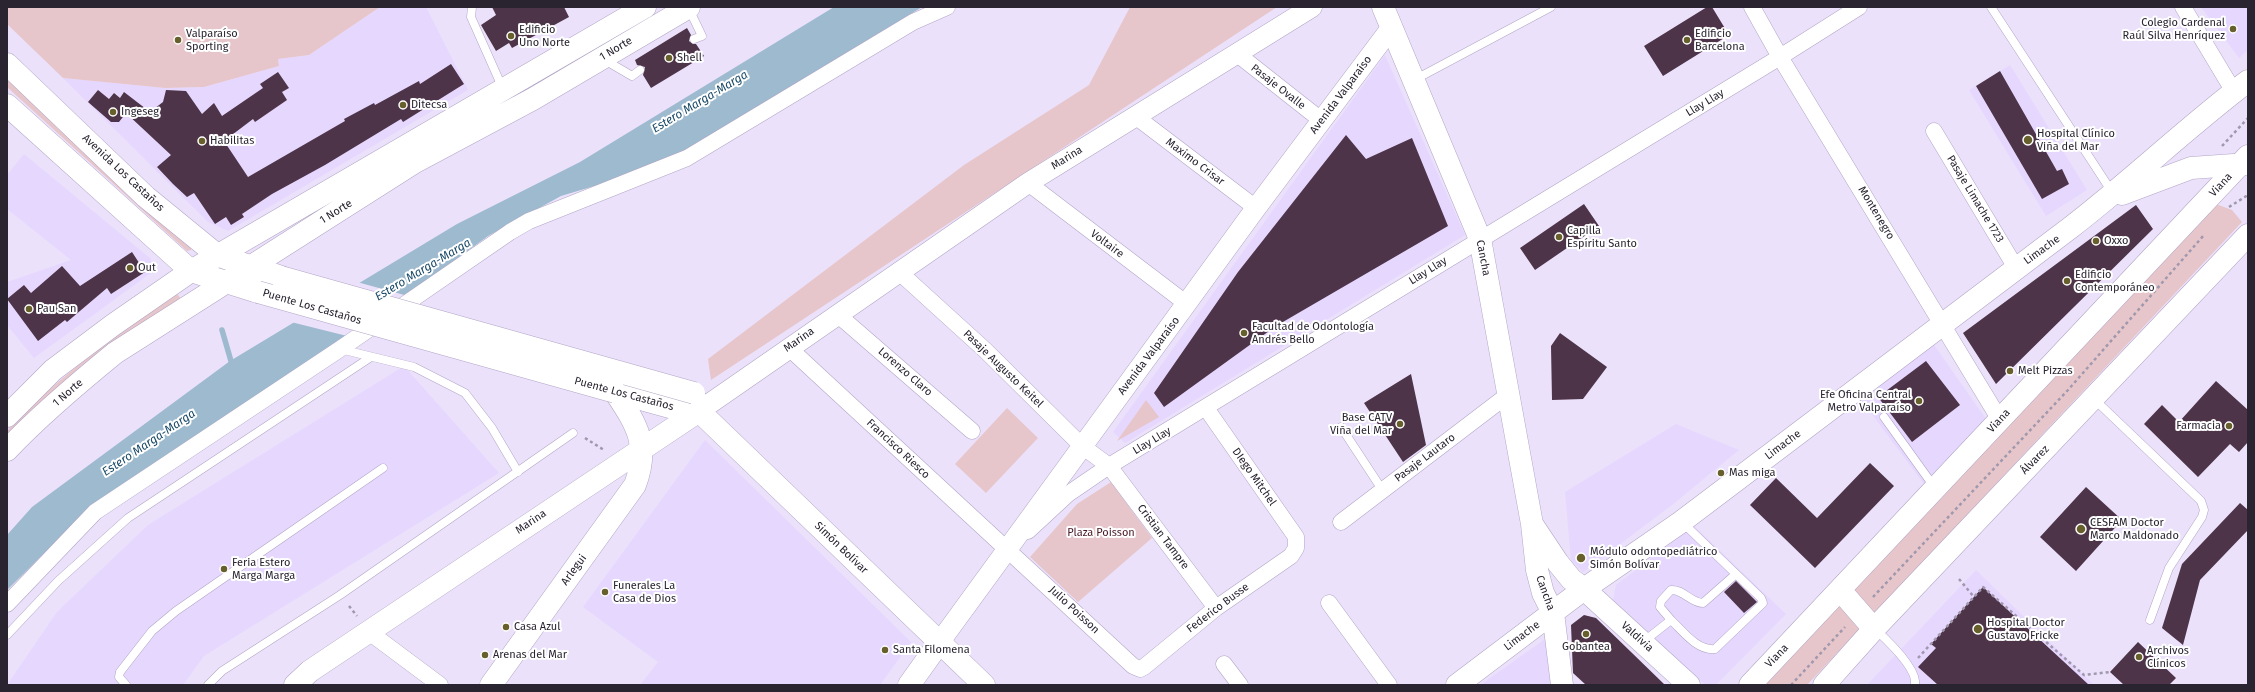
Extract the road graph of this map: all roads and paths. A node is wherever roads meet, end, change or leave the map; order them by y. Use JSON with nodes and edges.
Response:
{"nodes":[{"id":1,"x":472,"y":7,"type":"edge"},
{"id":2,"x":646,"y":7,"type":"edge"},
{"id":3,"x":688,"y":7,"type":"edge"},
{"id":4,"x":947,"y":7,"type":"edge"},
{"id":5,"x":1312,"y":7,"type":"edge"},
{"id":6,"x":1383,"y":7,"type":"edge"},
{"id":7,"x":1551,"y":7,"type":"edge"},
{"id":8,"x":1752,"y":7,"type":"edge"},
{"id":9,"x":1990,"y":7,"type":"edge"},
{"id":10,"x":2183,"y":7,"type":"edge"},
{"id":11,"x":1851,"y":9,"type":"edge"},
{"id":12,"x":1391,"y":28,"type":"junction"},
{"id":13,"x":694,"y":39,"type":"dead end"},
{"id":14,"x":1236,"y":53,"type":"junction"},
{"id":15,"x":1780,"y":57,"type":"junction"},
{"id":16,"x":600,"y":58,"type":"junction"},
{"id":17,"x":7,"y":64,"type":"edge"},
{"id":18,"x":640,"y":70,"type":"dead end"},
{"id":19,"x":1414,"y":80,"type":"junction"},
{"id":20,"x":2241,"y":86,"type":"edge"},
{"id":21,"x":503,"y":90,"type":"junction"},
{"id":22,"x":7,"y":105,"type":"edge"},
{"id":23,"x":1135,"y":116,"type":"junction"},
{"id":24,"x":1321,"y":120,"type":"junction"},
{"id":25,"x":1934,"y":131,"type":"dead end"},
{"id":26,"x":2181,"y":134,"type":"junction"},
{"id":27,"x":2245,"y":161,"type":"edge"},
{"id":28,"x":2191,"y":168,"type":"junction"},
{"id":29,"x":1028,"y":183,"type":"junction"},
{"id":30,"x":2248,"y":195,"type":"edge"},
{"id":31,"x":2110,"y":197,"type":"junction"},
{"id":32,"x":1256,"y":208,"type":"junction"},
{"id":33,"x":2227,"y":208,"type":"dead end"},
{"id":34,"x":2207,"y":232,"type":"dead end"},
{"id":35,"x":2248,"y":235,"type":"edge"},
{"id":36,"x":1480,"y":238,"type":"junction"},
{"id":37,"x":217,"y":255,"type":"junction"},
{"id":38,"x":249,"y":267,"type":"junction"},
{"id":39,"x":2016,"y":268,"type":"junction"},
{"id":40,"x":191,"y":271,"type":"junction"},
{"id":41,"x":898,"y":272,"type":"junction"},
{"id":42,"x":224,"y":283,"type":"junction"},
{"id":43,"x":1187,"y":304,"type":"junction"},
{"id":44,"x":837,"y":314,"type":"junction"},
{"id":45,"x":1944,"y":323,"type":"junction"},
{"id":46,"x":789,"y":348,"type":"junction"},
{"id":47,"x":340,"y":350,"type":"junction"},
{"id":48,"x":371,"y":357,"type":"junction"},
{"id":49,"x":615,"y":392,"type":"junction"},
{"id":50,"x":1508,"y":394,"type":"junction"},
{"id":51,"x":2094,"y":399,"type":"junction"},
{"id":52,"x":697,"y":402,"type":"junction"},
{"id":53,"x":1206,"y":408,"type":"junction"},
{"id":54,"x":7,"y":416,"type":"edge"},
{"id":55,"x":1884,"y":417,"type":"dead end"},
{"id":56,"x":2000,"y":420,"type":"junction"},
{"id":57,"x":1340,"y":427,"type":"dead end"},
{"id":58,"x":972,"y":431,"type":"dead end"},
{"id":59,"x":572,"y":433,"type":"joint"},
{"id":60,"x":640,"y":439,"type":"junction"},
{"id":61,"x":1082,"y":446,"type":"junction"},
{"id":62,"x":7,"y":450,"type":"edge"},
{"id":63,"x":624,"y":461,"type":"junction"},
{"id":64,"x":1109,"y":466,"type":"junction"},
{"id":65,"x":383,"y":468,"type":"dead end"},
{"id":66,"x":518,"y":472,"type":"junction"},
{"id":67,"x":1936,"y":488,"type":"junction"},
{"id":68,"x":1383,"y":490,"type":"junction"},
{"id":69,"x":1341,"y":522,"type":"dead end"},
{"id":70,"x":1681,"y":522,"type":"junction"},
{"id":71,"x":1532,"y":524,"type":"junction"},
{"id":72,"x":1296,"y":548,"type":"joint"},
{"id":73,"x":1008,"y":550,"type":"junction"},
{"id":74,"x":1736,"y":574,"type":"junction"},
{"id":75,"x":1959,"y":579,"type":"dead end"},
{"id":76,"x":1584,"y":589,"type":"junction"},
{"id":77,"x":1840,"y":590,"type":"junction"},
{"id":78,"x":340,"y":595,"type":"junction"},
{"id":79,"x":1974,"y":598,"type":"junction"},
{"id":80,"x":1329,"y":603,"type":"dead end"},
{"id":81,"x":7,"y":604,"type":"edge"},
{"id":82,"x":1216,"y":608,"type":"junction"},
{"id":83,"x":1859,"y":612,"type":"junction"},
{"id":84,"x":1553,"y":613,"type":"junction"},
{"id":85,"x":1671,"y":620,"type":"junction"},
{"id":86,"x":2150,"y":620,"type":"dead end"},
{"id":87,"x":1874,"y":629,"type":"junction"},
{"id":88,"x":369,"y":632,"type":"junction"},
{"id":89,"x":7,"y":635,"type":"edge"},
{"id":90,"x":1643,"y":642,"type":"junction"},
{"id":91,"x":939,"y":643,"type":"junction"},
{"id":92,"x":1224,"y":664,"type":"dead end"},
{"id":93,"x":1909,"y":667,"type":"junction"},
{"id":94,"x":1140,"y":668,"type":"joint"},
{"id":95,"x":2110,"y":672,"type":"dead end"},
{"id":96,"x":126,"y":685,"type":"edge"},
{"id":97,"x":208,"y":685,"type":"edge"},
{"id":98,"x":295,"y":685,"type":"edge"},
{"id":99,"x":440,"y":685,"type":"edge"},
{"id":100,"x":491,"y":685,"type":"edge"},
{"id":101,"x":909,"y":685,"type":"edge"},
{"id":102,"x":984,"y":685,"type":"edge"},
{"id":103,"x":1240,"y":685,"type":"edge"},
{"id":104,"x":1389,"y":685,"type":"edge"},
{"id":105,"x":1457,"y":685,"type":"edge"},
{"id":106,"x":1562,"y":685,"type":"edge"},
{"id":107,"x":1689,"y":685,"type":"edge"},
{"id":108,"x":1750,"y":685,"type":"edge"},
{"id":109,"x":1791,"y":685,"type":"edge"},
{"id":110,"x":1824,"y":685,"type":"edge"},
{"id":111,"x":1915,"y":685,"type":"edge"}],
"edges":[{"from":1,"to":21,"type":"lane"},
{"from":2,"to":21,"type":"main road","name":"1 Norte"},
{"from":3,"to":13,"type":"lane"},
{"from":3,"to":16,"type":"main road","name":"1 Norte"},
{"from":4,"to":47,"type":"street"},
{"from":5,"to":14,"type":"street","name":"Marina"},
{"from":6,"to":12,"type":"main road","name":"Cancha"},
{"from":7,"to":19,"type":"lane"},
{"from":8,"to":15,"type":"street","name":"Montenegro"},
{"from":9,"to":31,"type":"lane"},
{"from":10,"to":20,"type":"street"},
{"from":11,"to":15,"type":"street","name":"Llay Llay"},
{"from":12,"to":19,"type":"main road","name":"Cancha"},
{"from":12,"to":24,"type":"street","name":"Avenida Valparaíso"},
{"from":14,"to":23,"type":"street","name":"Marina"},
{"from":14,"to":24,"type":"street","name":"Pasaje Ovalle"},
{"from":15,"to":36,"type":"street","name":"Llay Llay"},
{"from":15,"to":45,"type":"street","name":"Montenegro"},
{"from":16,"to":18,"type":"lane"},
{"from":16,"to":38,"type":"main road","name":"1 Norte"},
{"from":17,"to":37,"type":"main road","name":"Avenida Los Castaños"},
{"from":19,"to":36,"type":"main road","name":"Cancha"},
{"from":20,"to":26,"type":"main road","name":"Limache"},
{"from":21,"to":37,"type":"main road","name":"1 Norte"},
{"from":22,"to":40,"type":"main road"},
{"from":23,"to":29,"type":"street","name":"Marina"},
{"from":23,"to":32,"type":"street","name":"Maximo Crisar"},
{"from":24,"to":32,"type":"street","name":"Avenida Valparaíso"},
{"from":25,"to":39,"type":"street","name":"Pasaje Limache 1723"},
{"from":26,"to":28,"type":"main road"},
{"from":26,"to":31,"type":"main road","name":"Limache"},
{"from":27,"to":28,"type":"main road","name":"Limache"},
{"from":27,"to":56,"type":"main road","name":"Viana"},
{"from":28,"to":31,"type":"main road","name":"Limache"},
{"from":29,"to":41,"type":"street","name":"Marina"},
{"from":29,"to":43,"type":"street","name":"Voltaire"},
{"from":30,"to":33,"type":"path"},
{"from":31,"to":39,"type":"main road","name":"Limache"},
{"from":32,"to":43,"type":"street","name":"Avenida Valparaíso"},
{"from":34,"to":83,"type":"path"},
{"from":35,"to":51,"type":"main road","name":"Álvarez"},
{"from":36,"to":50,"type":"main road","name":"Cancha"},
{"from":36,"to":53,"type":"street","name":"Llay Llay"},
{"from":37,"to":38,"type":"main road","name":"Avenida Los Castaños"},
{"from":37,"to":40,"type":"main road","name":"1 Norte"},
{"from":38,"to":42,"type":"main road","name":"1 Norte"},
{"from":38,"to":52,"type":"main road","name":"Puente Los Castaños","bridge":true},
{"from":39,"to":45,"type":"main road","name":"Limache"},
{"from":40,"to":42,"type":"main road"},
{"from":40,"to":54,"type":"main road","name":"1 Norte"},
{"from":41,"to":44,"type":"street","name":"Marina"},
{"from":41,"to":61,"type":"street","name":"Pasaje Augusto Keitel"},
{"from":42,"to":49,"type":"main road","name":"Puente Los Castaños","bridge":true},
{"from":42,"to":62,"type":"main road","name":"1 Norte"},
{"from":43,"to":61,"type":"street","name":"Avenida Valparaíso"},
{"from":44,"to":46,"type":"street","name":"Marina"},
{"from":44,"to":58,"type":"street","name":"Lorenzo Claro"},
{"from":45,"to":56,"type":"street","name":"Montenegro"},
{"from":45,"to":70,"type":"main road","name":"Limache"},
{"from":46,"to":52,"type":"street","name":"Marina"},
{"from":46,"to":73,"type":"street","name":"Francisco Riesco"},
{"from":47,"to":48,"type":"lane"},
{"from":47,"to":81,"type":"street"},
{"from":48,"to":66,"type":"lane"},
{"from":48,"to":89,"type":"lane"},
{"from":49,"to":52,"type":"main road","name":"Puente Los Castaños"},
{"from":49,"to":60,"type":"main road"},
{"from":50,"to":68,"type":"street","name":"Pasaje Lautaro"},
{"from":50,"to":71,"type":"main road","name":"Cancha"},
{"from":51,"to":86,"type":"lane"},
{"from":51,"to":87,"type":"main road","name":"Álvarez"},
{"from":52,"to":60,"type":"main road","name":"Marina"},
{"from":52,"to":91,"type":"main road","name":"Simón Bolívar"},
{"from":53,"to":64,"type":"street","name":"Llay Llay"},
{"from":53,"to":72,"type":"street","name":"DIego Mitchel"},
{"from":55,"to":67,"type":"lane"},
{"from":56,"to":67,"type":"main road","name":"Viana"},
{"from":57,"to":68,"type":"lane"},
{"from":59,"to":63,"type":"path"},
{"from":59,"to":66,"type":"lane"},
{"from":60,"to":63,"type":"main road","name":"Marina"},
{"from":60,"to":100,"type":"main road","name":"Arlegui"},
{"from":61,"to":64,"type":"street","name":"Pasaje Augusto Keitel"},
{"from":61,"to":73,"type":"street","name":"Avenida Valparaíso"},
{"from":63,"to":88,"type":"main road","name":"Marina"},
{"from":64,"to":73,"type":"street","name":"Llay Llay"},
{"from":64,"to":82,"type":"street","name":"Cristian Tampre"},
{"from":65,"to":96,"type":"lane"},
{"from":66,"to":78,"type":"lane"},
{"from":67,"to":77,"type":"main road","name":"Viana"},
{"from":68,"to":69,"type":"street","name":"Pasaje Lautaro"},
{"from":70,"to":74,"type":"lane"},
{"from":70,"to":76,"type":"main road","name":"Limache"},
{"from":71,"to":76,"type":"main road","name":"Cancha"},
{"from":71,"to":84,"type":"main road","name":"Cancha"},
{"from":72,"to":82,"type":"street","name":"Federico Busse"},
{"from":73,"to":91,"type":"street","name":"Avenida Valparaíso"},
{"from":73,"to":94,"type":"street","name":"Julio Poisson"},
{"from":74,"to":85,"type":"lane"},
{"from":74,"to":85,"type":"lane"},
{"from":75,"to":79,"type":"path"},
{"from":76,"to":84,"type":"main road","name":"Limache"},
{"from":76,"to":90,"type":"main road","name":"Valdivia"},
{"from":77,"to":83,"type":"main road"},
{"from":77,"to":108,"type":"main road","name":"Viana"},
{"from":78,"to":88,"type":"path"},
{"from":78,"to":97,"type":"lane"},
{"from":79,"to":93,"type":"path"},
{"from":79,"to":95,"type":"path"},
{"from":80,"to":104,"type":"street"},
{"from":82,"to":94,"type":"street","name":"Federico Busse"},
{"from":83,"to":87,"type":"main road"},
{"from":83,"to":109,"type":"path"},
{"from":84,"to":105,"type":"main road","name":"Limache"},
{"from":84,"to":106,"type":"main road","name":"Cancha"},
{"from":85,"to":90,"type":"lane"},
{"from":87,"to":93,"type":"lane"},
{"from":87,"to":110,"type":"main road","name":"Álvarez"},
{"from":88,"to":98,"type":"main road","name":"Marina"},
{"from":88,"to":99,"type":"street"},
{"from":90,"to":107,"type":"main road","name":"Valdivia"},
{"from":91,"to":101,"type":"main road","name":"Avenida Valparaíso"},
{"from":91,"to":102,"type":"main road","name":"Simón Bolívar"},
{"from":92,"to":103,"type":"street"},
{"from":93,"to":111,"type":"lane"}]}
